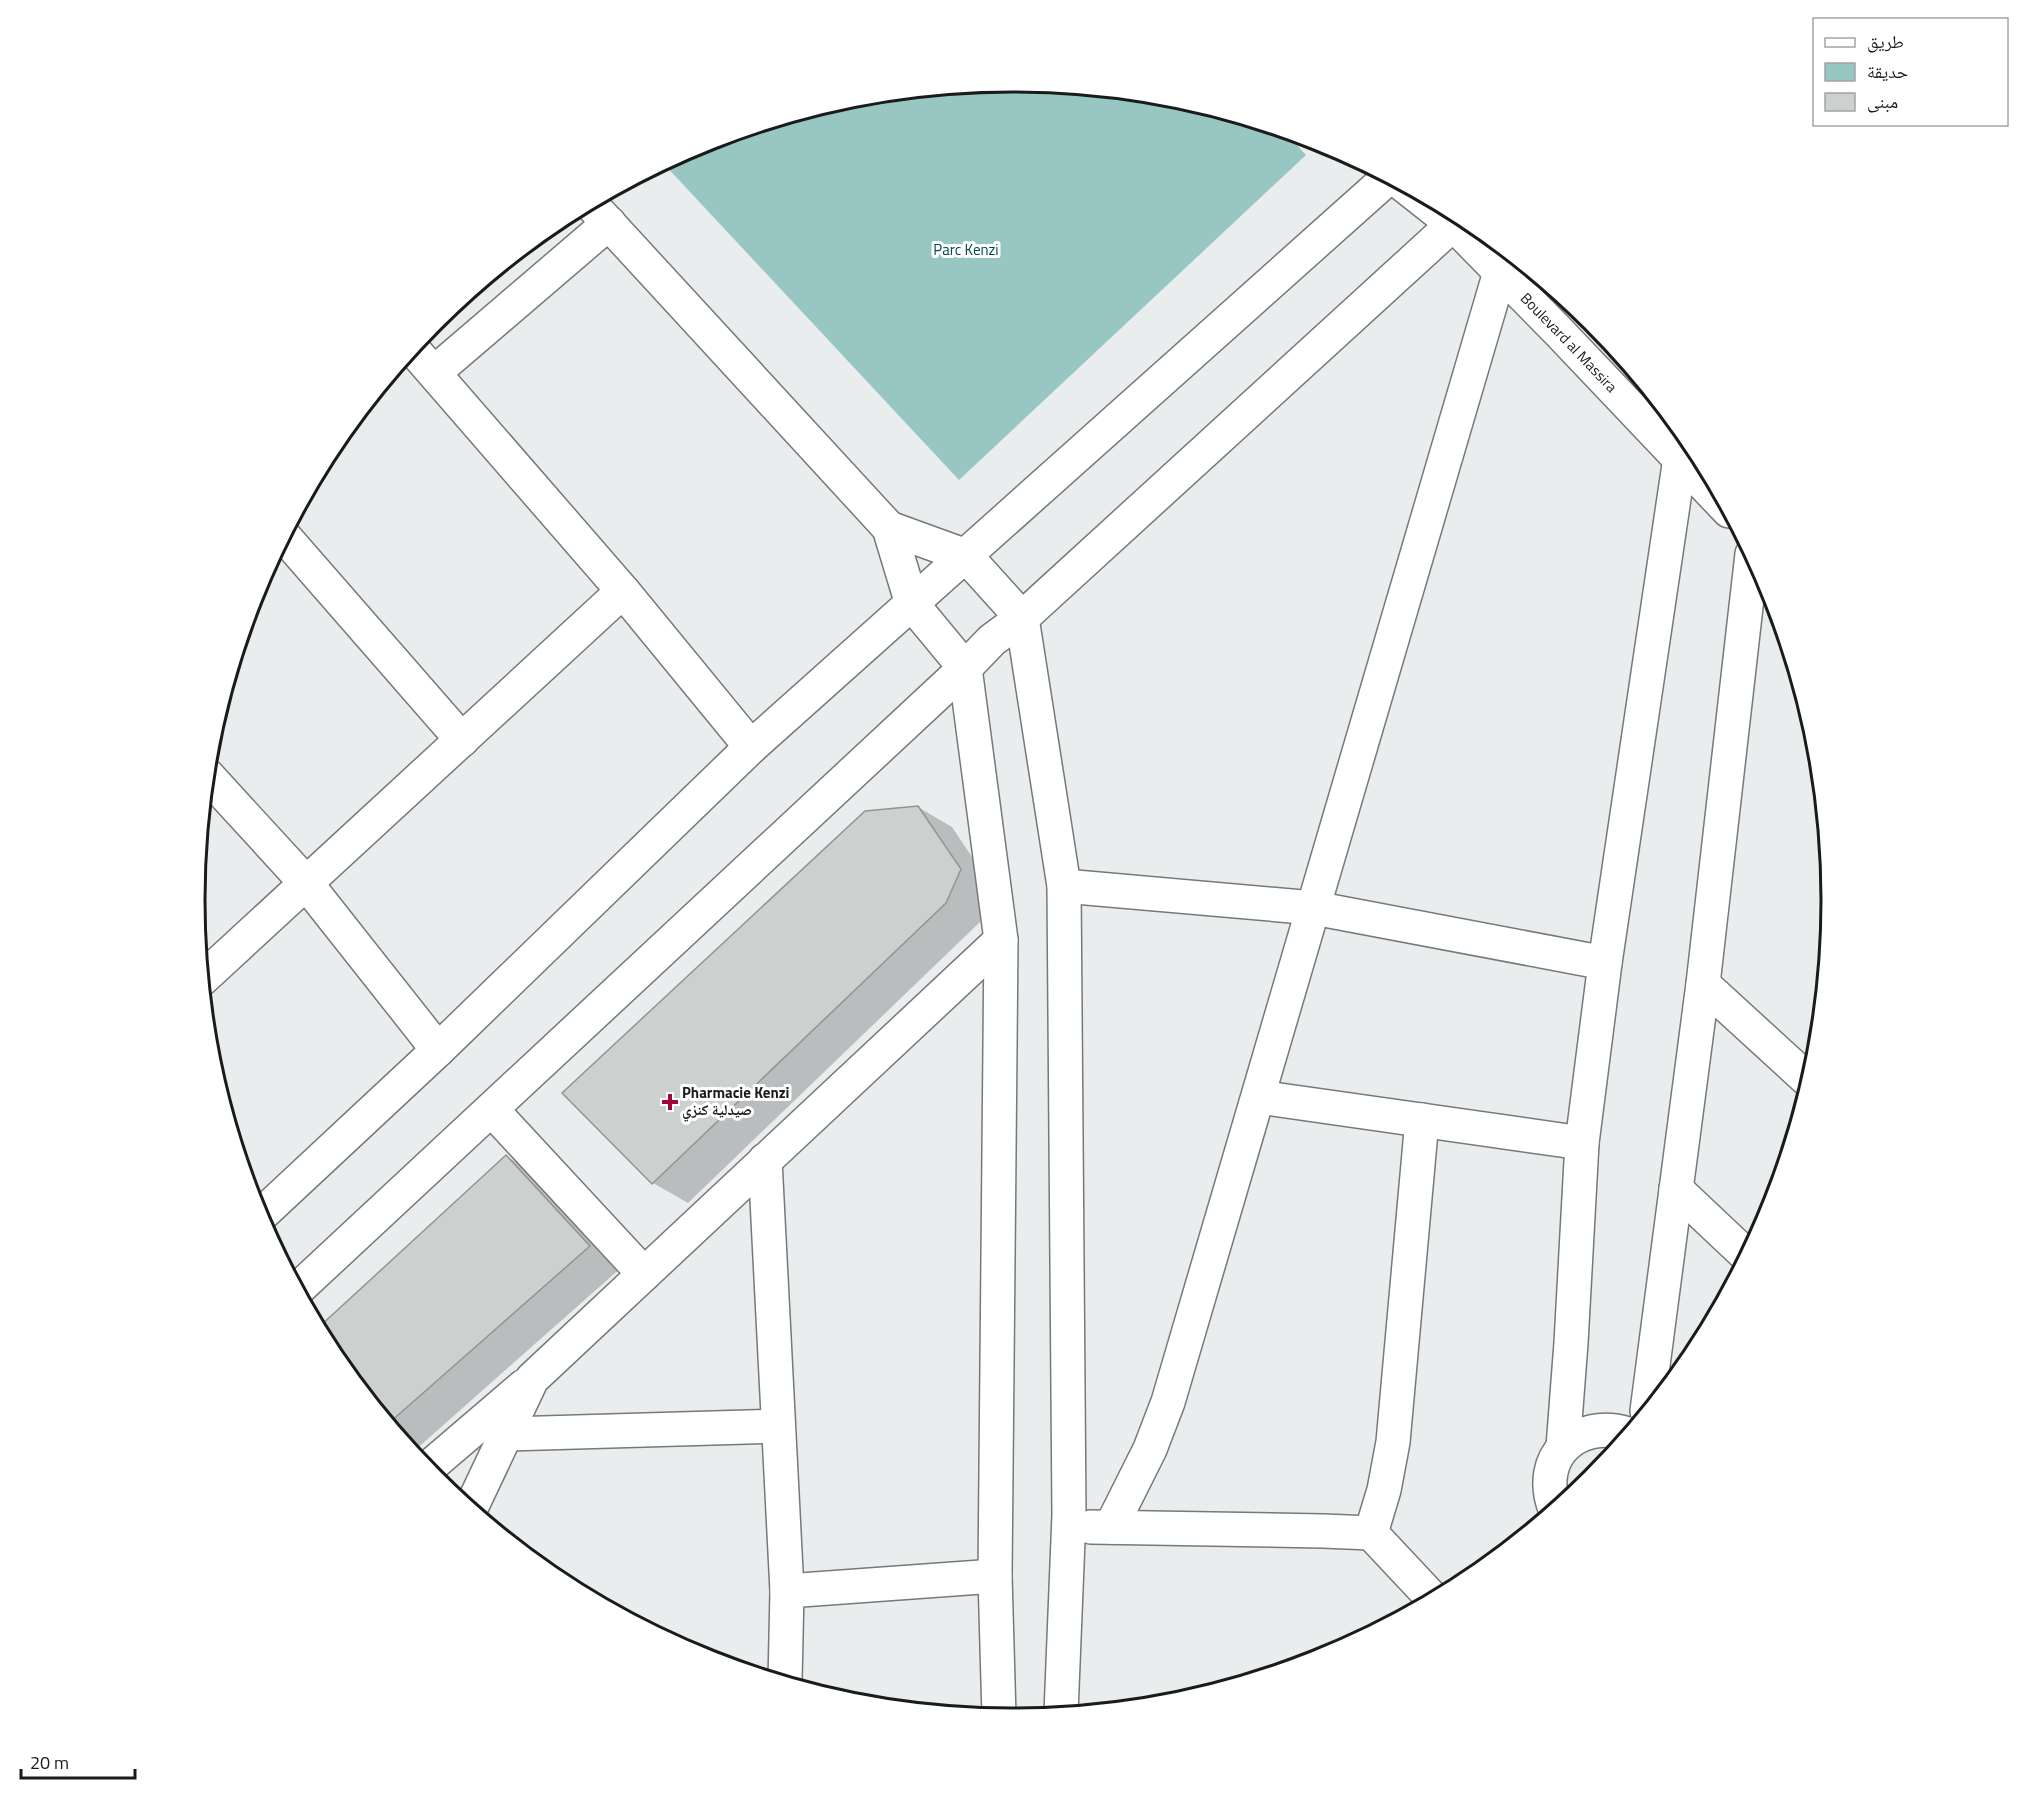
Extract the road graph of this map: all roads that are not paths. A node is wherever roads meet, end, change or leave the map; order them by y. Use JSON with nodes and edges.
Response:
{"nodes":[{"id":1,"x":1383,"y":182,"type":"edge"},
{"id":2,"x":599,"y":213,"type":"edge"},
{"id":3,"x":1454,"y":223,"type":"edge"},
{"id":4,"x":1465,"y":230,"type":"edge"},
{"id":5,"x":1500,"y":273,"type":"junction"},
{"id":6,"x":418,"y":354,"type":"edge"},
{"id":7,"x":435,"y":372,"type":"junction"},
{"id":8,"x":1683,"y":448,"type":"edge"},
{"id":9,"x":1686,"y":452,"type":"edge"},
{"id":10,"x":889,"y":528,"type":"junction"},
{"id":11,"x":288,"y":541,"type":"edge"},
{"id":12,"x":966,"y":556,"type":"junction"},
{"id":13,"x":1750,"y":570,"type":"edge"},
{"id":14,"x":623,"y":591,"type":"junction"},
{"id":15,"x":912,"y":604,"type":"junction"},
{"id":16,"x":1022,"y":618,"type":"junction"},
{"id":17,"x":965,"y":668,"type":"junction"},
{"id":18,"x":462,"y":740,"type":"junction"},
{"id":19,"x":751,"y":747,"type":"junction"},
{"id":20,"x":214,"y":783,"type":"edge"},
{"id":21,"x":306,"y":883,"type":"junction"},
{"id":22,"x":1064,"y":886,"type":"junction"},
{"id":23,"x":1314,"y":908,"type":"junction"},
{"id":24,"x":1001,"y":940,"type":"junction"},
{"id":25,"x":1605,"y":963,"type":"junction"},
{"id":26,"x":209,"y":973,"type":"edge"},
{"id":27,"x":1703,"y":984,"type":"junction"},
{"id":28,"x":438,"y":1050,"type":"junction"},
{"id":29,"x":1801,"y":1074,"type":"edge"},
{"id":30,"x":1258,"y":1097,"type":"junction"},
{"id":31,"x":492,"y":1110,"type":"junction"},
{"id":32,"x":1422,"y":1120,"type":"junction"},
{"id":33,"x":1582,"y":1143,"type":"junction"},
{"id":34,"x":765,"y":1160,"type":"junction"},
{"id":35,"x":1676,"y":1189,"type":"junction"},
{"id":36,"x":267,"y":1209,"type":"edge"},
{"id":37,"x":1741,"y":1250,"type":"edge"},
{"id":38,"x":644,"y":1274,"type":"junction"},
{"id":39,"x":303,"y":1284,"type":"edge"},
{"id":40,"x":532,"y":1379,"type":"junction"},
{"id":41,"x":1649,"y":1397,"type":"edge"},
{"id":42,"x":778,"y":1426,"type":"junction"},
{"id":43,"x":1620,"y":1432,"type":"edge"},
{"id":44,"x":506,"y":1434,"type":"junction"},
{"id":45,"x":1563,"y":1447,"type":"junction"},
{"id":46,"x":434,"y":1463,"type":"edge"},
{"id":47,"x":474,"y":1501,"type":"edge"},
{"id":48,"x":1552,"y":1502,"type":"edge"},
{"id":49,"x":1068,"y":1527,"type":"junction"},
{"id":50,"x":1111,"y":1527,"type":"junction"},
{"id":51,"x":1371,"y":1533,"type":"junction"},
{"id":52,"x":995,"y":1576,"type":"junction"},
{"id":53,"x":787,"y":1591,"type":"junction"},
{"id":54,"x":1427,"y":1593,"type":"edge"},
{"id":55,"x":785,"y":1674,"type":"edge"},
{"id":56,"x":1061,"y":1706,"type":"edge"},
{"id":57,"x":999,"y":1707,"type":"edge"}],
"edges":[{"from":1,"to":12,"type":"street"},
{"from":2,"to":7,"type":"street"},
{"from":2,"to":10,"type":"street"},
{"from":3,"to":16,"type":"street"},
{"from":4,"to":5,"type":"street","name":"Boulevard al Massira"},
{"from":5,"to":8,"type":"street","name":"Boulevard al Massira"},
{"from":5,"to":23,"type":"street"},
{"from":6,"to":7,"type":"street"},
{"from":7,"to":14,"type":"street"},
{"from":9,"to":25,"type":"street"},
{"from":10,"to":12,"type":"street"},
{"from":10,"to":15,"type":"street"},
{"from":11,"to":18,"type":"street"},
{"from":12,"to":15,"type":"street"},
{"from":12,"to":16,"type":"street"},
{"from":13,"to":27,"type":"street"},
{"from":14,"to":18,"type":"street"},
{"from":14,"to":19,"type":"street"},
{"from":15,"to":17,"type":"street"},
{"from":15,"to":19,"type":"street"},
{"from":16,"to":17,"type":"street"},
{"from":16,"to":22,"type":"street"},
{"from":17,"to":24,"type":"street"},
{"from":17,"to":31,"type":"street"},
{"from":18,"to":21,"type":"street"},
{"from":19,"to":28,"type":"street"},
{"from":20,"to":21,"type":"street"},
{"from":21,"to":26,"type":"street"},
{"from":21,"to":28,"type":"street"},
{"from":22,"to":23,"type":"street"},
{"from":22,"to":49,"type":"street"},
{"from":23,"to":25,"type":"street"},
{"from":23,"to":30,"type":"street"},
{"from":24,"to":34,"type":"street"},
{"from":24,"to":52,"type":"street"},
{"from":25,"to":33,"type":"street"},
{"from":27,"to":29,"type":"street"},
{"from":27,"to":35,"type":"street"},
{"from":28,"to":36,"type":"street"},
{"from":30,"to":32,"type":"street"},
{"from":30,"to":50,"type":"street"},
{"from":31,"to":38,"type":"street"},
{"from":31,"to":39,"type":"street"},
{"from":32,"to":33,"type":"street"},
{"from":32,"to":51,"type":"street"},
{"from":33,"to":45,"type":"street"},
{"from":34,"to":38,"type":"street"},
{"from":34,"to":42,"type":"street"},
{"from":35,"to":37,"type":"street"},
{"from":35,"to":41,"type":"street"},
{"from":38,"to":40,"type":"street"},
{"from":40,"to":44,"type":"street"},
{"from":40,"to":46,"type":"street"},
{"from":42,"to":44,"type":"street"},
{"from":42,"to":53,"type":"street"},
{"from":43,"to":45,"type":"street"},
{"from":44,"to":47,"type":"street"},
{"from":45,"to":48,"type":"street"},
{"from":49,"to":50,"type":"street"},
{"from":49,"to":56,"type":"street"},
{"from":50,"to":51,"type":"street"},
{"from":51,"to":54,"type":"street"},
{"from":52,"to":53,"type":"street"},
{"from":52,"to":57,"type":"street"},
{"from":53,"to":55,"type":"street"}]}
